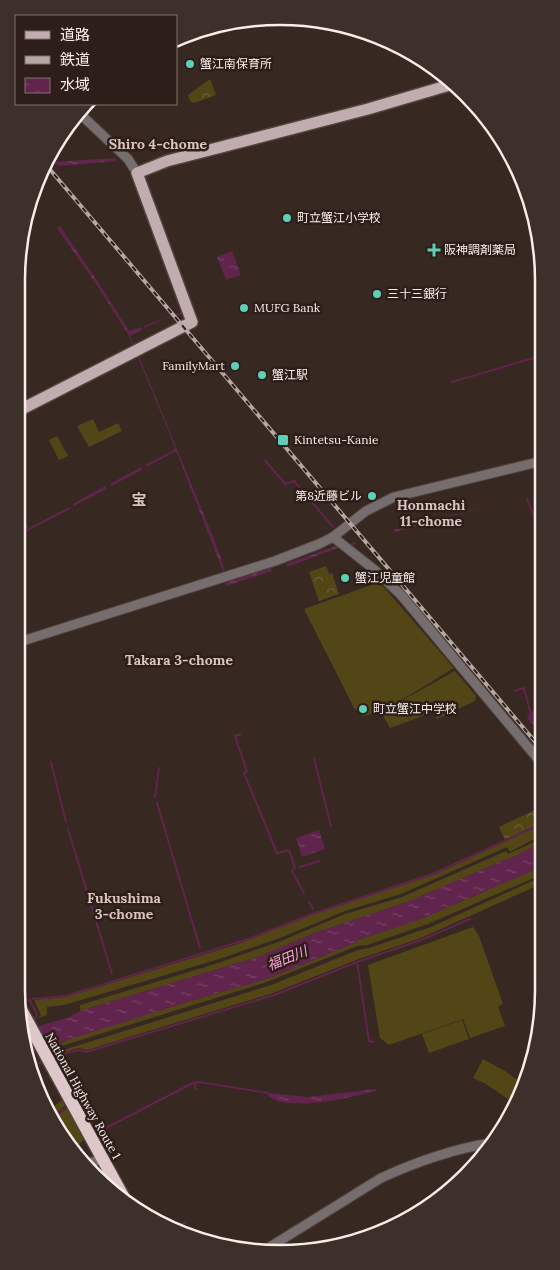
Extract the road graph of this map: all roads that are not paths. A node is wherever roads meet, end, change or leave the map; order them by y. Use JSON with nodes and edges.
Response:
{"nodes":[{"id":1,"x":446,"y":86,"type":"edge"},
{"id":2,"x":84,"y":117,"type":"edge"},
{"id":3,"x":137,"y":173,"type":"junction"},
{"id":4,"x":25,"y":407,"type":"edge"},
{"id":5,"x":535,"y":463,"type":"edge"},
{"id":6,"x":333,"y":537,"type":"junction"},
{"id":7,"x":25,"y":640,"type":"edge"},
{"id":8,"x":535,"y":755,"type":"edge"},
{"id":9,"x":27,"y":1021,"type":"edge"},
{"id":10,"x":483,"y":1144,"type":"edge"},
{"id":11,"x":102,"y":1159,"type":"junction"},
{"id":12,"x":92,"y":1162,"type":"edge"},
{"id":13,"x":117,"y":1186,"type":"edge"},
{"id":14,"x":275,"y":1245,"type":"edge"}],
"edges":[{"from":1,"to":3,"type":"main road"},
{"from":2,"to":3,"type":"street"},
{"from":3,"to":4,"type":"main road"},
{"from":5,"to":6,"type":"street"},
{"from":6,"to":7,"type":"street"},
{"from":6,"to":8,"type":"street"},
{"from":9,"to":11,"type":"highway","name":"National Highway Route 1"},
{"from":10,"to":14,"type":"street"},
{"from":11,"to":12,"type":"street"},
{"from":11,"to":13,"type":"highway","name":"National Highway Route 1"}]}
